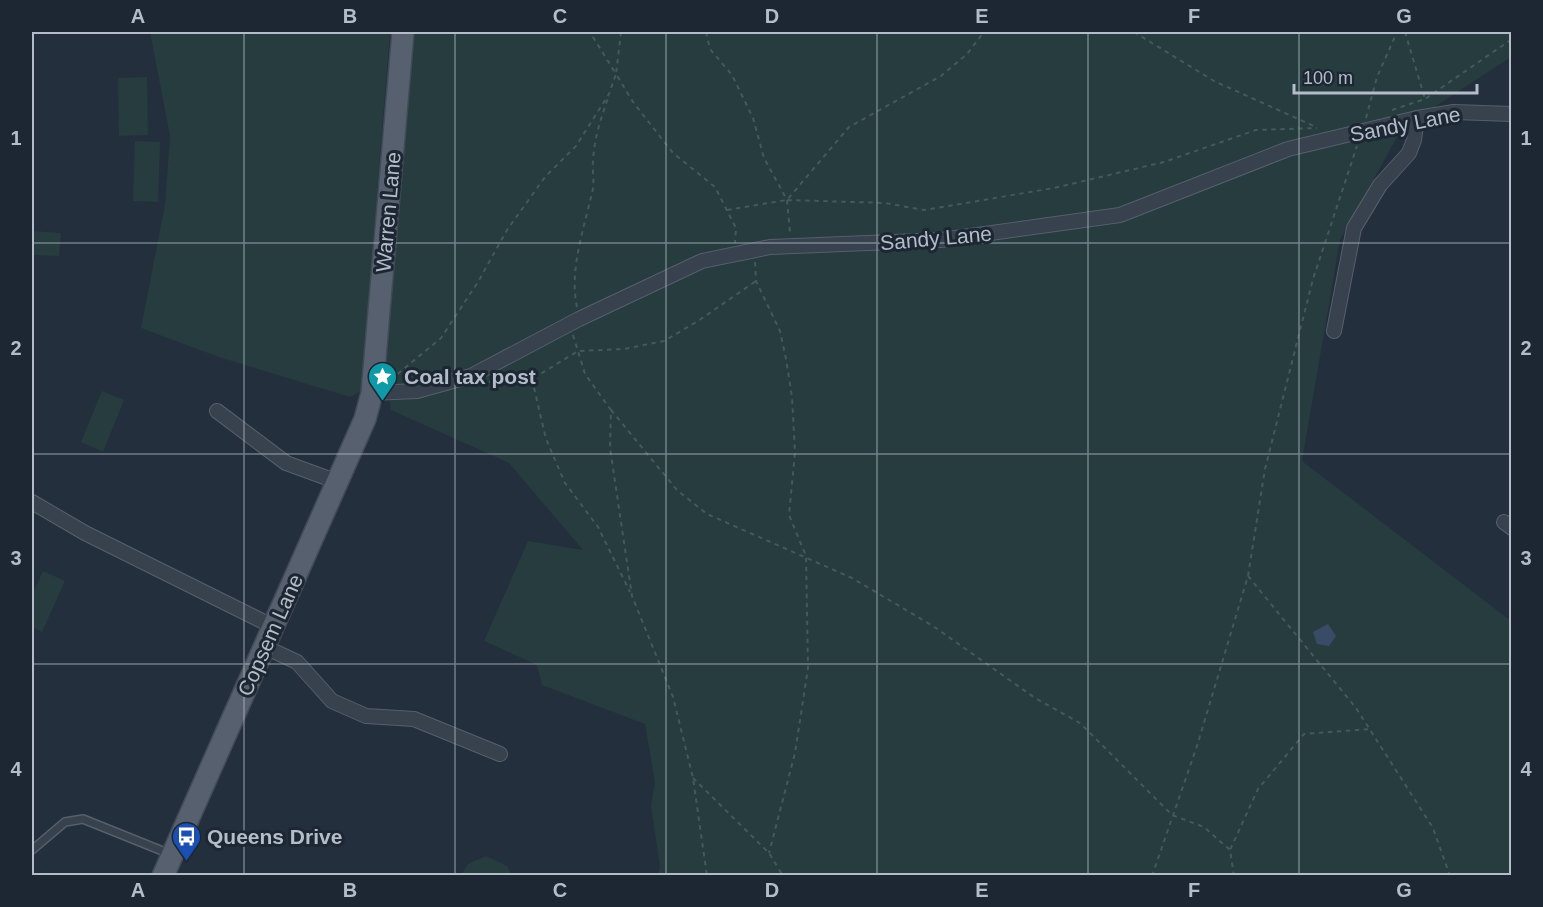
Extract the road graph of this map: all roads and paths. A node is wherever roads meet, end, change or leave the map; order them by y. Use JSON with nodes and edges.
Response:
{"nodes":[{"id":1,"x":403,"y":32,"type":"edge"},
{"id":2,"x":591,"y":32,"type":"edge"},
{"id":3,"x":621,"y":32,"type":"edge"},
{"id":4,"x":706,"y":32,"type":"edge"},
{"id":5,"x":984,"y":32,"type":"edge"},
{"id":6,"x":1134,"y":32,"type":"edge"},
{"id":7,"x":1397,"y":32,"type":"edge"},
{"id":8,"x":1405,"y":32,"type":"edge"},
{"id":9,"x":1512,"y":39,"type":"edge"},
{"id":10,"x":616,"y":74,"type":"junction"},
{"id":11,"x":609,"y":94,"type":"junction"},
{"id":12,"x":1512,"y":114,"type":"edge"},
{"id":13,"x":1417,"y":118,"type":"junction"},
{"id":14,"x":1362,"y":131,"type":"junction"},
{"id":15,"x":787,"y":200,"type":"junction"},
{"id":16,"x":727,"y":210,"type":"junction"},
{"id":17,"x":791,"y":247,"type":"junction"},
{"id":18,"x":755,"y":250,"type":"junction"},
{"id":19,"x":735,"y":255,"type":"junction"},
{"id":20,"x":756,"y":281,"type":"junction"},
{"id":21,"x":579,"y":319,"type":"junction"},
{"id":22,"x":1334,"y":331,"type":"dead end"},
{"id":23,"x":578,"y":351,"type":"junction"},
{"id":24,"x":532,"y":379,"type":"junction"},
{"id":25,"x":486,"y":382,"type":"dead end"},
{"id":26,"x":372,"y":393,"type":"junction"},
{"id":27,"x":396,"y":393,"type":"junction"},
{"id":28,"x":611,"y":410,"type":"junction"},
{"id":29,"x":218,"y":411,"type":"dead end"},
{"id":30,"x":338,"y":482,"type":"junction"},
{"id":31,"x":32,"y":501,"type":"edge"},
{"id":32,"x":806,"y":556,"type":"junction"},
{"id":33,"x":1248,"y":576,"type":"junction"},
{"id":34,"x":632,"y":596,"type":"junction"},
{"id":35,"x":274,"y":627,"type":"junction"},
{"id":36,"x":265,"y":647,"type":"junction"},
{"id":37,"x":1370,"y":729,"type":"junction"},
{"id":38,"x":500,"y":754,"type":"dead end"},
{"id":39,"x":693,"y":777,"type":"junction"},
{"id":40,"x":1172,"y":815,"type":"junction"},
{"id":41,"x":32,"y":850,"type":"edge"},
{"id":42,"x":1230,"y":850,"type":"junction"},
{"id":43,"x":769,"y":853,"type":"junction"},
{"id":44,"x":172,"y":855,"type":"junction"},
{"id":45,"x":163,"y":876,"type":"edge"},
{"id":46,"x":707,"y":876,"type":"edge"},
{"id":47,"x":783,"y":876,"type":"edge"},
{"id":48,"x":1152,"y":876,"type":"edge"},
{"id":49,"x":1234,"y":876,"type":"edge"},
{"id":50,"x":1450,"y":876,"type":"edge"}],
"edges":[{"from":1,"to":26,"type":"main road","name":"Warren Lane"},
{"from":2,"to":10,"type":"path"},
{"from":3,"to":10,"type":"path"},
{"from":4,"to":15,"type":"path"},
{"from":5,"to":15,"type":"path"},
{"from":6,"to":15,"type":"path"},
{"from":7,"to":14,"type":"path"},
{"from":8,"to":9,"type":"path"},
{"from":10,"to":11,"type":"path"},
{"from":10,"to":16,"type":"path"},
{"from":11,"to":21,"type":"path"},
{"from":11,"to":27,"type":"path"},
{"from":12,"to":13,"type":"street","name":"Sandy Lane"},
{"from":13,"to":14,"type":"street","name":"Sandy Lane"},
{"from":13,"to":22,"type":"street"},
{"from":14,"to":17,"type":"street","name":"Sandy Lane"},
{"from":14,"to":33,"type":"path"},
{"from":15,"to":16,"type":"path"},
{"from":15,"to":17,"type":"path"},
{"from":16,"to":19,"type":"path"},
{"from":17,"to":18,"type":"street","name":"Sandy Lane"},
{"from":18,"to":19,"type":"street","name":"Sandy Lane"},
{"from":18,"to":20,"type":"path"},
{"from":19,"to":21,"type":"street","name":"Sandy Lane"},
{"from":20,"to":23,"type":"path"},
{"from":20,"to":32,"type":"path"},
{"from":21,"to":27,"type":"street","name":"Sandy Lane"},
{"from":23,"to":24,"type":"path"},
{"from":23,"to":28,"type":"path"},
{"from":24,"to":25,"type":"path"},
{"from":24,"to":34,"type":"path"},
{"from":26,"to":27,"type":"street","name":"Sandy Lane"},
{"from":26,"to":30,"type":"main road","name":"Copsem Lane"},
{"from":28,"to":32,"type":"path"},
{"from":28,"to":34,"type":"path"},
{"from":29,"to":30,"type":"street"},
{"from":30,"to":35,"type":"main road","name":"Copsem Lane"},
{"from":31,"to":35,"type":"street"},
{"from":32,"to":40,"type":"path"},
{"from":32,"to":43,"type":"path"},
{"from":33,"to":37,"type":"path"},
{"from":33,"to":40,"type":"path"},
{"from":34,"to":39,"type":"path"},
{"from":35,"to":36,"type":"main road","name":"Copsem Lane"},
{"from":36,"to":38,"type":"street"},
{"from":36,"to":44,"type":"main road","name":"Copsem Lane"},
{"from":37,"to":42,"type":"path"},
{"from":37,"to":50,"type":"path"},
{"from":39,"to":43,"type":"path"},
{"from":39,"to":46,"type":"path"},
{"from":40,"to":42,"type":"path"},
{"from":40,"to":48,"type":"path"},
{"from":41,"to":44,"type":"lane"},
{"from":42,"to":49,"type":"path"},
{"from":43,"to":47,"type":"path"},
{"from":44,"to":45,"type":"main road","name":"Copsem Lane"}]}
